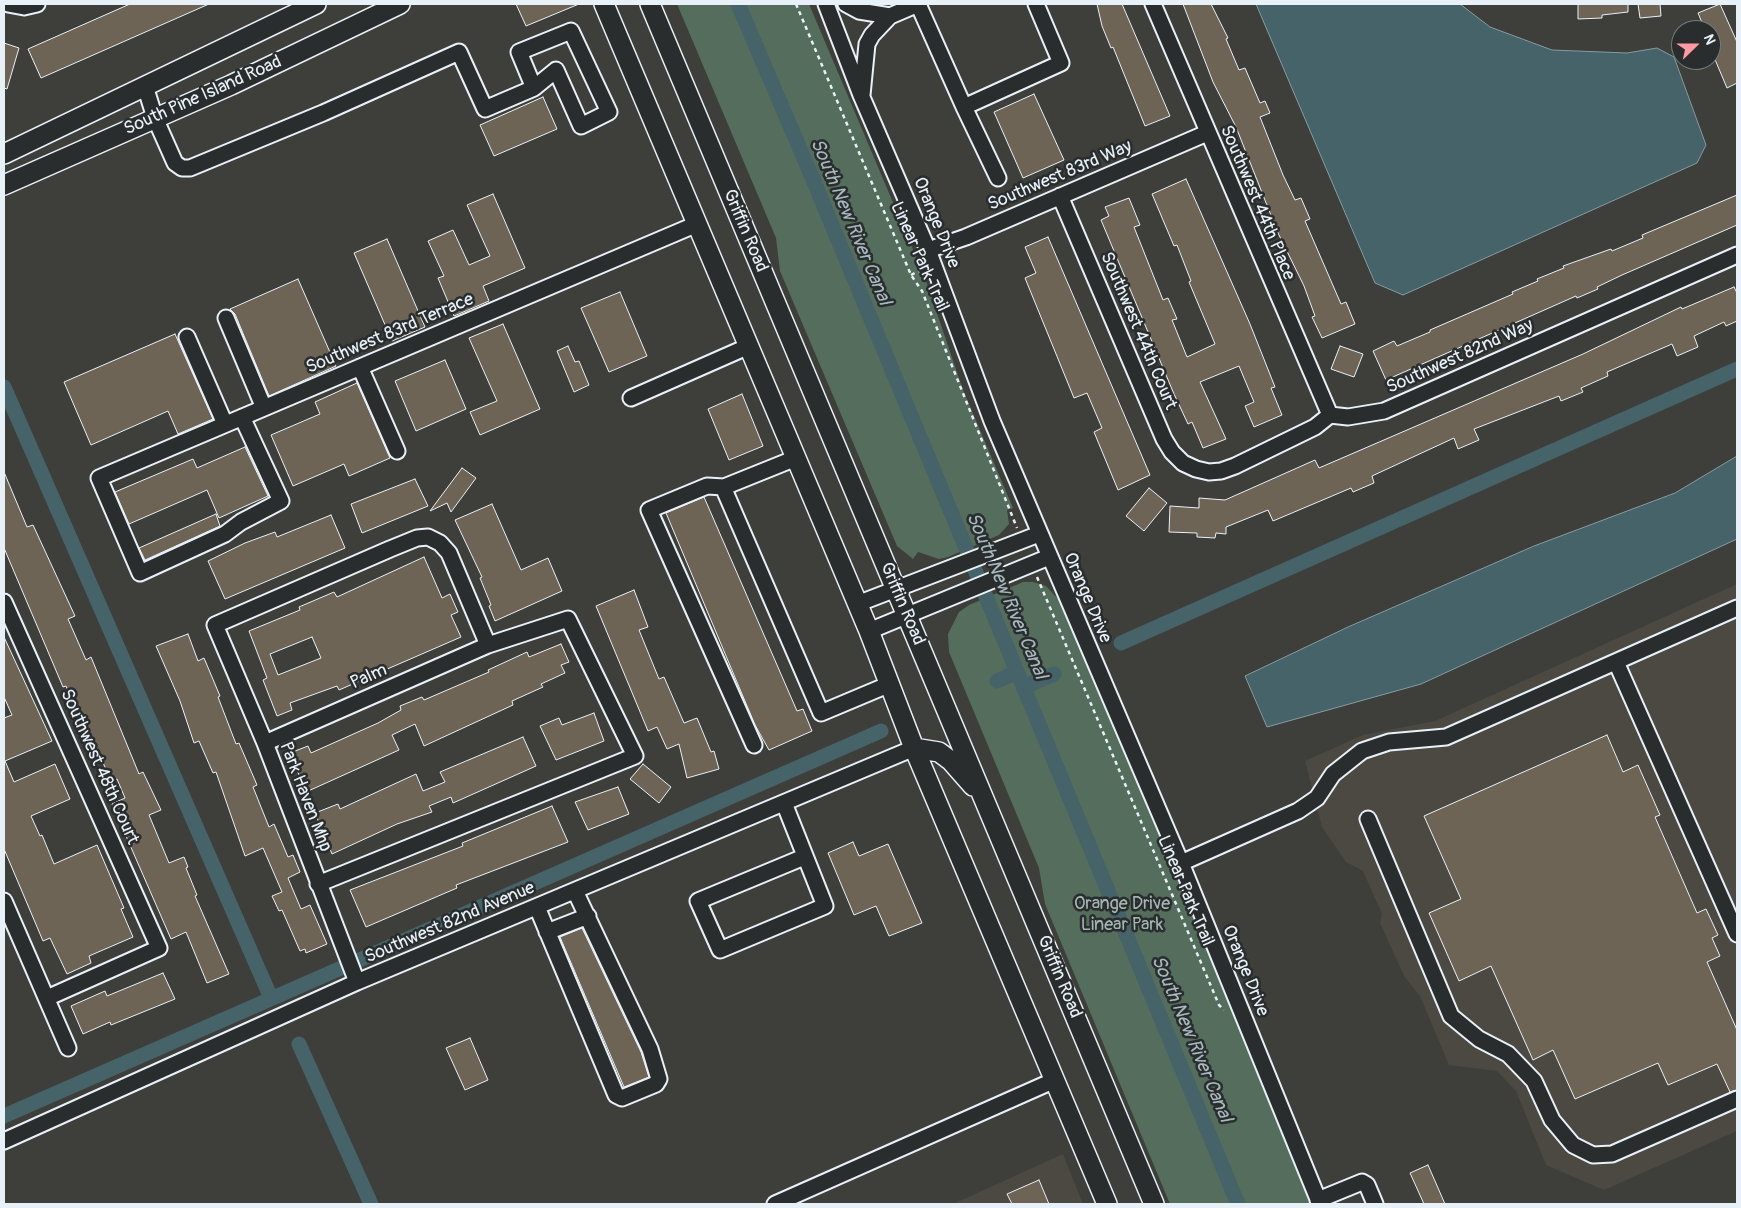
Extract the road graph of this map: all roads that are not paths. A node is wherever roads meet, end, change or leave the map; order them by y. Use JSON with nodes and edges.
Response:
{"nodes":[{"id":1,"x":37,"y":4,"type":"edge"},
{"id":2,"x":316,"y":4,"type":"edge"},
{"id":3,"x":400,"y":4,"type":"edge"},
{"id":4,"x":604,"y":4,"type":"edge"},
{"id":5,"x":650,"y":4,"type":"edge"},
{"id":6,"x":826,"y":4,"type":"edge"},
{"id":7,"x":846,"y":4,"type":"edge"},
{"id":8,"x":918,"y":4,"type":"edge"},
{"id":9,"x":1036,"y":4,"type":"edge"},
{"id":10,"x":1153,"y":4,"type":"edge"},
{"id":11,"x":11,"y":5,"type":"edge"},
{"id":12,"x":890,"y":16,"type":"junction"},
{"id":13,"x":145,"y":86,"type":"junction"},
{"id":14,"x":534,"y":88,"type":"junction"},
{"id":15,"x":862,"y":96,"type":"junction"},
{"id":16,"x":964,"y":107,"type":"junction"},
{"id":17,"x":155,"y":118,"type":"junction"},
{"id":18,"x":1206,"y":133,"type":"junction"},
{"id":19,"x":4,"y":154,"type":"edge"},
{"id":20,"x":998,"y":178,"type":"dead end"},
{"id":21,"x":4,"y":184,"type":"edge"},
{"id":22,"x":1060,"y":196,"type":"junction"},
{"id":23,"x":697,"y":224,"type":"junction"},
{"id":24,"x":928,"y":250,"type":"junction"},
{"id":25,"x":1737,"y":255,"type":"edge"},
{"id":26,"x":226,"y":318,"type":"dead end"},
{"id":27,"x":187,"y":337,"type":"dead end"},
{"id":28,"x":749,"y":346,"type":"junction"},
{"id":29,"x":360,"y":367,"type":"junction"},
{"id":30,"x":631,"y":398,"type":"dead end"},
{"id":31,"x":264,"y":408,"type":"junction"},
{"id":32,"x":1330,"y":415,"type":"junction"},
{"id":33,"x":242,"y":417,"type":"junction"},
{"id":34,"x":225,"y":424,"type":"junction"},
{"id":35,"x":397,"y":452,"type":"dead end"},
{"id":36,"x":796,"y":458,"type":"junction"},
{"id":37,"x":723,"y":487,"type":"junction"},
{"id":38,"x":1039,"y":534,"type":"junction"},
{"id":39,"x":1049,"y":557,"type":"junction"},
{"id":40,"x":896,"y":590,"type":"junction"},
{"id":41,"x":4,"y":602,"type":"edge"},
{"id":42,"x":857,"y":604,"type":"junction"},
{"id":43,"x":1737,"y":608,"type":"edge"},
{"id":44,"x":906,"y":616,"type":"junction"},
{"id":45,"x":869,"y":631,"type":"junction"},
{"id":46,"x":488,"y":645,"type":"junction"},
{"id":47,"x":1616,"y":662,"type":"junction"},
{"id":48,"x":890,"y":684,"type":"junction"},
{"id":49,"x":265,"y":743,"type":"junction"},
{"id":50,"x":754,"y":745,"type":"dead end"},
{"id":51,"x":914,"y":748,"type":"junction"},
{"id":52,"x":984,"y":798,"type":"junction"},
{"id":53,"x":784,"y":803,"type":"junction"},
{"id":54,"x":1368,"y":819,"type":"dead end"},
{"id":55,"x":804,"y":857,"type":"junction"},
{"id":56,"x":1181,"y":863,"type":"junction"},
{"id":57,"x":318,"y":884,"type":"junction"},
{"id":58,"x":575,"y":891,"type":"junction"},
{"id":59,"x":4,"y":901,"type":"edge"},
{"id":60,"x":537,"y":907,"type":"junction"},
{"id":61,"x":588,"y":916,"type":"junction"},
{"id":62,"x":547,"y":932,"type":"junction"},
{"id":63,"x":1737,"y":934,"type":"edge"},
{"id":64,"x":357,"y":982,"type":"junction"},
{"id":65,"x":47,"y":998,"type":"junction"},
{"id":66,"x":68,"y":1048,"type":"dead end"},
{"id":67,"x":1055,"y":1080,"type":"junction"},
{"id":68,"x":1737,"y":1100,"type":"edge"},
{"id":69,"x":4,"y":1142,"type":"edge"},
{"id":70,"x":1319,"y":1202,"type":"edge"},
{"id":71,"x":775,"y":1204,"type":"edge"},
{"id":72,"x":1107,"y":1204,"type":"edge"},
{"id":73,"x":1154,"y":1204,"type":"edge"},
{"id":74,"x":1375,"y":1204,"type":"edge"}],
"edges":[{"from":1,"to":11,"type":"street"},
{"from":2,"to":13,"type":"main road","name":"South Pine Island Road"},
{"from":3,"to":17,"type":"main road","name":"South Pine Island Road"},
{"from":4,"to":23,"type":"main road"},
{"from":5,"to":40,"type":"main road","name":"Griffin Road"},
{"from":6,"to":15,"type":"street","name":"Orange Drive"},
{"from":7,"to":12,"type":"street"},
{"from":8,"to":12,"type":"street"},
{"from":8,"to":16,"type":"street"},
{"from":9,"to":16,"type":"street"},
{"from":10,"to":18,"type":"street","name":"Southwest 44th Place"},
{"from":12,"to":15,"type":"street"},
{"from":13,"to":17,"type":"street"},
{"from":13,"to":19,"type":"main road","name":"South Pine Island Road"},
{"from":14,"to":14,"type":"street"},
{"from":14,"to":17,"type":"street"},
{"from":15,"to":24,"type":"street","name":"Orange Drive"},
{"from":16,"to":20,"type":"street"},
{"from":17,"to":21,"type":"main road","name":"South Pine Island Road"},
{"from":18,"to":22,"type":"street","name":"Southwest 83rd Way"},
{"from":18,"to":32,"type":"street","name":"Southwest 44th Place"},
{"from":22,"to":24,"type":"street","name":"Southwest 83rd Way"},
{"from":22,"to":32,"type":"street","name":"Southwest 44th Court"},
{"from":23,"to":28,"type":"main road"},
{"from":23,"to":29,"type":"street","name":"Southwest 83rd Terrace"},
{"from":24,"to":38,"type":"street","name":"Orange Drive"},
{"from":25,"to":32,"type":"street","name":"Southwest 82nd Way"},
{"from":26,"to":31,"type":"street"},
{"from":27,"to":34,"type":"street"},
{"from":28,"to":30,"type":"street"},
{"from":28,"to":36,"type":"main road"},
{"from":29,"to":31,"type":"street","name":"Southwest 83rd Terrace"},
{"from":29,"to":35,"type":"street"},
{"from":31,"to":33,"type":"street","name":"Southwest 83rd Terrace"},
{"from":33,"to":34,"type":"street","name":"Southwest 83rd Terrace"},
{"from":33,"to":34,"type":"street","name":"Southwest 83rd Terrace"},
{"from":36,"to":37,"type":"street"},
{"from":36,"to":42,"type":"main road"},
{"from":37,"to":48,"type":"street"},
{"from":37,"to":50,"type":"street"},
{"from":38,"to":39,"type":"street","name":"Orange Drive"},
{"from":38,"to":40,"type":"street"},
{"from":39,"to":44,"type":"street"},
{"from":39,"to":56,"type":"street","name":"Orange Drive"},
{"from":40,"to":42,"type":"street"},
{"from":40,"to":44,"type":"main road","name":"Griffin Road"},
{"from":41,"to":65,"type":"street","name":"Southwest 48th Court"},
{"from":42,"to":45,"type":"main road"},
{"from":43,"to":47,"type":"street"},
{"from":44,"to":45,"type":"street"},
{"from":44,"to":52,"type":"main road","name":"Griffin Road"},
{"from":45,"to":48,"type":"main road"},
{"from":46,"to":49,"type":"street","name":"Palm"},
{"from":46,"to":49,"type":"street","name":"Park Haven Mhp"},
{"from":46,"to":57,"type":"street","name":"Palm"},
{"from":47,"to":56,"type":"street"},
{"from":47,"to":63,"type":"street"},
{"from":48,"to":51,"type":"main road"},
{"from":49,"to":57,"type":"street","name":"Park Haven Mhp"},
{"from":51,"to":52,"type":"main road"},
{"from":51,"to":53,"type":"street","name":"Southwest 82nd Avenue"},
{"from":51,"to":67,"type":"main road"},
{"from":52,"to":73,"type":"main road","name":"Griffin Road"},
{"from":53,"to":55,"type":"street"},
{"from":53,"to":58,"type":"street","name":"Southwest 82nd Avenue"},
{"from":54,"to":68,"type":"street"},
{"from":55,"to":55,"type":"street"},
{"from":56,"to":70,"type":"street","name":"Orange Drive"},
{"from":57,"to":64,"type":"street","name":"Park Haven Mhp"},
{"from":58,"to":60,"type":"street","name":"Southwest 82nd Avenue"},
{"from":58,"to":61,"type":"street"},
{"from":59,"to":65,"type":"street"},
{"from":60,"to":62,"type":"street"},
{"from":60,"to":64,"type":"street","name":"Southwest 82nd Avenue"},
{"from":61,"to":62,"type":"street"},
{"from":61,"to":62,"type":"street"},
{"from":64,"to":69,"type":"street","name":"Southwest 82nd Avenue"},
{"from":65,"to":66,"type":"street"},
{"from":67,"to":71,"type":"street"},
{"from":67,"to":72,"type":"main road"},
{"from":70,"to":74,"type":"street"}]}
